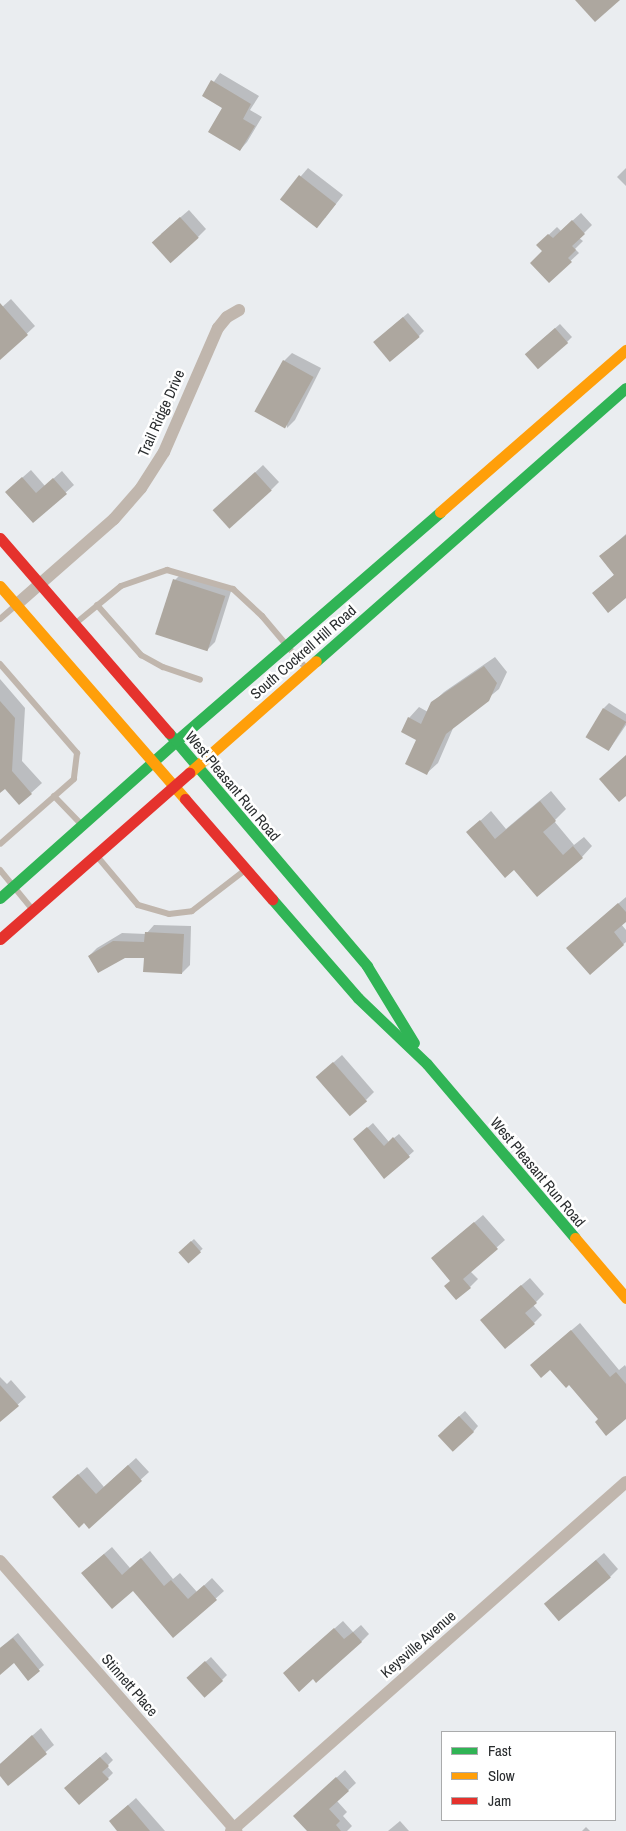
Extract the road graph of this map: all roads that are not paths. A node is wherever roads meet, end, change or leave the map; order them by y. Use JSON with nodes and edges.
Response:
{"nodes":[{"id":1,"x":239,"y":310,"type":"dead end"},
{"id":2,"x":626,"y":350,"type":"edge"},
{"id":3,"x":626,"y":388,"type":"edge"},
{"id":4,"x":0,"y":538,"type":"edge"},
{"id":5,"x":40,"y":583,"type":"junction"},
{"id":6,"x":0,"y":586,"type":"edge"},
{"id":7,"x":16,"y":605,"type":"junction"},
{"id":8,"x":97,"y":605,"type":"junction"},
{"id":9,"x":0,"y":619,"type":"edge"},
{"id":10,"x":75,"y":624,"type":"junction"},
{"id":11,"x":287,"y":646,"type":"junction"},
{"id":12,"x":0,"y":664,"type":"edge"},
{"id":13,"x":306,"y":669,"type":"junction"},
{"id":14,"x":200,"y":680,"type":"dead end"},
{"id":15,"x":176,"y":741,"type":"junction"},
{"id":16,"x":152,"y":762,"type":"junction"},
{"id":17,"x":196,"y":765,"type":"junction"},
{"id":18,"x":172,"y":787,"type":"junction"},
{"id":19,"x":54,"y":796,"type":"junction"},
{"id":20,"x":81,"y":825,"type":"junction"},
{"id":21,"x":0,"y":844,"type":"edge"},
{"id":22,"x":95,"y":854,"type":"junction"},
{"id":23,"x":0,"y":870,"type":"edge"},
{"id":24,"x":245,"y":870,"type":"junction"},
{"id":25,"x":13,"y":886,"type":"junction"},
{"id":26,"x":0,"y":898,"type":"edge"},
{"id":27,"x":32,"y":910,"type":"junction"},
{"id":28,"x":0,"y":939,"type":"edge"},
{"id":29,"x":427,"y":1064,"type":"junction"},
{"id":30,"x":626,"y":1298,"type":"edge"},
{"id":31,"x":626,"y":1482,"type":"edge"},
{"id":32,"x":0,"y":1561,"type":"edge"},
{"id":33,"x":234,"y":1830,"type":"edge"}],
"edges":[{"from":1,"to":5,"type":"street","name":"Trail Ridge Drive"},
{"from":2,"to":11,"type":"main road","name":"South Cockrell Hill Road"},
{"from":3,"to":13,"type":"main road","name":"South Cockrell Hill Road"},
{"from":4,"to":5,"type":"main road","name":"West Pleasant Run Road"},
{"from":5,"to":7,"type":"street","name":"Trail Ridge Drive"},
{"from":5,"to":10,"type":"main road","name":"West Pleasant Run Road"},
{"from":6,"to":7,"type":"main road","name":"West Pleasant Run Road"},
{"from":7,"to":9,"type":"lane"},
{"from":7,"to":16,"type":"main road","name":"West Pleasant Run Road"},
{"from":8,"to":10,"type":"lane"},
{"from":8,"to":11,"type":"lane"},
{"from":8,"to":14,"type":"lane"},
{"from":10,"to":15,"type":"main road","name":"West Pleasant Run Road"},
{"from":11,"to":13,"type":"lane"},
{"from":11,"to":15,"type":"main road","name":"South Cockrell Hill Road"},
{"from":12,"to":19,"type":"lane"},
{"from":13,"to":17,"type":"main road","name":"South Cockrell Hill Road"},
{"from":15,"to":16,"type":"main road","name":"South Cockrell Hill Road"},
{"from":15,"to":17,"type":"main road","name":"West Pleasant Run Road"},
{"from":16,"to":18,"type":"main road","name":"West Pleasant Run Road"},
{"from":16,"to":20,"type":"main road","name":"South Cockrell Hill Road"},
{"from":17,"to":18,"type":"main road","name":"South Cockrell Hill Road"},
{"from":17,"to":29,"type":"main road","name":"West Pleasant Run Road"},
{"from":18,"to":22,"type":"main road","name":"South Cockrell Hill Road"},
{"from":18,"to":24,"type":"main road","name":"West Pleasant Run Road"},
{"from":19,"to":20,"type":"lane"},
{"from":19,"to":21,"type":"lane"},
{"from":20,"to":25,"type":"main road","name":"South Cockrell Hill Road"},
{"from":22,"to":24,"type":"lane"},
{"from":22,"to":27,"type":"main road","name":"South Cockrell Hill Road"},
{"from":23,"to":25,"type":"lane"},
{"from":24,"to":29,"type":"main road","name":"West Pleasant Run Road"},
{"from":25,"to":26,"type":"main road","name":"South Cockrell Hill Road"},
{"from":25,"to":27,"type":"lane"},
{"from":27,"to":28,"type":"main road","name":"South Cockrell Hill Road"},
{"from":29,"to":30,"type":"main road","name":"West Pleasant Run Road"},
{"from":31,"to":33,"type":"street","name":"Keysville Avenue"},
{"from":32,"to":33,"type":"street","name":"Stinnett Place"}]}
